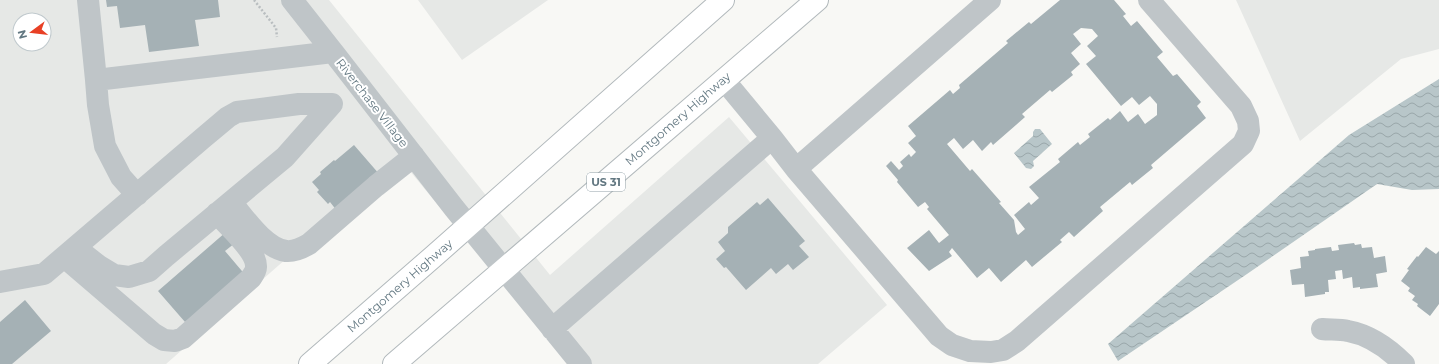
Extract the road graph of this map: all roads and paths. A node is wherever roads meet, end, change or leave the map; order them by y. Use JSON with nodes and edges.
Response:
{"nodes":[{"id":1,"x":88,"y":0,"type":"edge"},
{"id":2,"x":254,"y":0,"type":"edge"},
{"id":3,"x":292,"y":0,"type":"edge"},
{"id":4,"x":723,"y":0,"type":"edge"},
{"id":5,"x":817,"y":0,"type":"edge"},
{"id":6,"x":990,"y":0,"type":"edge"},
{"id":7,"x":1149,"y":0,"type":"edge"},
{"id":8,"x":277,"y":39,"type":"dead end"},
{"id":9,"x":333,"y":52,"type":"junction"},
{"id":10,"x":96,"y":80,"type":"junction"},
{"id":11,"x":724,"y":80,"type":"junction"},
{"id":12,"x":359,"y":87,"type":"junction"},
{"id":13,"x":332,"y":104,"type":"junction"},
{"id":14,"x":772,"y":138,"type":"junction"},
{"id":15,"x":414,"y":156,"type":"junction"},
{"id":16,"x":796,"y":169,"type":"junction"},
{"id":17,"x":137,"y":195,"type":"junction"},
{"id":18,"x":224,"y":208,"type":"junction"},
{"id":19,"x":469,"y":225,"type":"junction"},
{"id":20,"x":70,"y":252,"type":"junction"},
{"id":21,"x":504,"y":270,"type":"junction"},
{"id":22,"x":0,"y":282,"type":"edge"},
{"id":23,"x":552,"y":329,"type":"junction"},
{"id":24,"x":1322,"y":329,"type":"dead end"},
{"id":25,"x":310,"y":364,"type":"edge"},
{"id":26,"x":394,"y":364,"type":"edge"},
{"id":27,"x":581,"y":364,"type":"edge"},
{"id":28,"x":1404,"y":364,"type":"edge"}],
"edges":[{"from":1,"to":10,"type":"street"},
{"from":2,"to":8,"type":"path"},
{"from":3,"to":9,"type":"street"},
{"from":4,"to":19,"type":"main road","name":"Montgomery Highway"},
{"from":5,"to":11,"type":"main road","name":"Montgomery Highway","number":"US 31"},
{"from":6,"to":16,"type":"street"},
{"from":7,"to":16,"type":"street"},
{"from":9,"to":10,"type":"street","name":"Riverchase Village"},
{"from":9,"to":12,"type":"street","name":"Riverchase Village"},
{"from":10,"to":17,"type":"street"},
{"from":11,"to":14,"type":"street"},
{"from":11,"to":21,"type":"main road","name":"Montgomery Highway","number":"US 31"},
{"from":12,"to":13,"type":"street"},
{"from":12,"to":15,"type":"street","name":"Riverchase Village"},
{"from":13,"to":17,"type":"street"},
{"from":13,"to":18,"type":"street"},
{"from":14,"to":16,"type":"street"},
{"from":14,"to":23,"type":"street"},
{"from":15,"to":18,"type":"street"},
{"from":15,"to":19,"type":"street","name":"Riverchase Village"},
{"from":17,"to":20,"type":"street"},
{"from":18,"to":20,"type":"street"},
{"from":18,"to":20,"type":"street"},
{"from":19,"to":21,"type":"street","name":"Riverchase Village"},
{"from":19,"to":25,"type":"main road","name":"Montgomery Highway"},
{"from":20,"to":22,"type":"street"},
{"from":21,"to":23,"type":"street","name":"Riverchase Village"},
{"from":21,"to":26,"type":"main road","name":"Montgomery Highway","number":"US 31"},
{"from":23,"to":27,"type":"street","name":"Riverchase Village"},
{"from":24,"to":28,"type":"street"}]}
